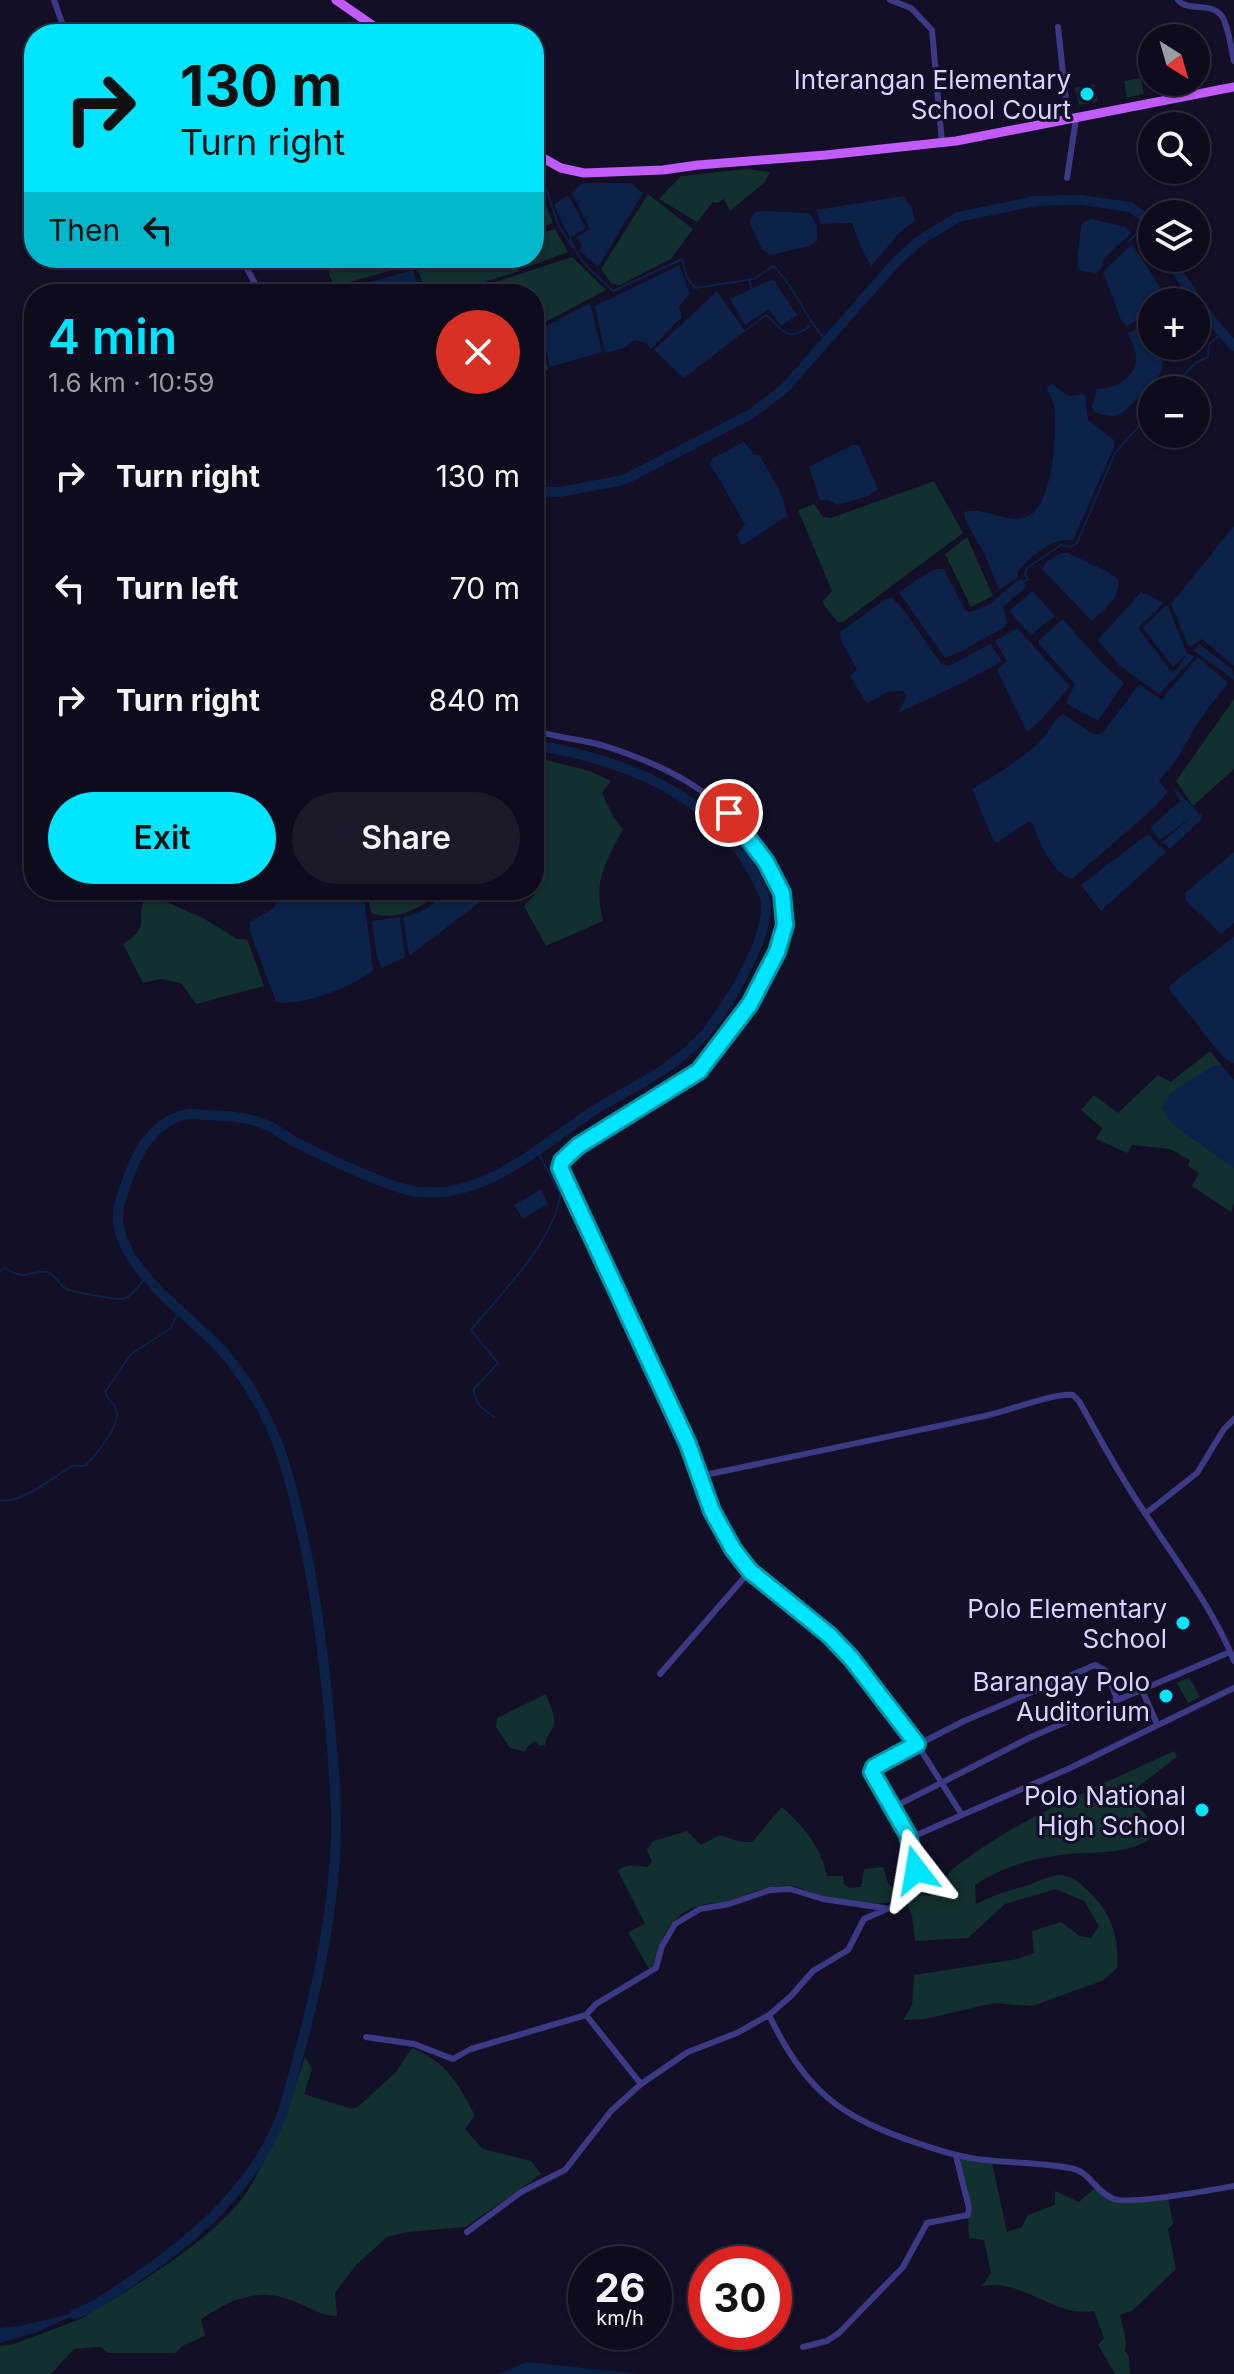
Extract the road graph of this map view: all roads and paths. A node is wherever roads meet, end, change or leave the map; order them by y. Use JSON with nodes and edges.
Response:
{"nodes":[{"id":1,"x":54,"y":0,"type":"edge"},
{"id":2,"x":336,"y":0,"type":"edge"},
{"id":3,"x":890,"y":0,"type":"edge"},
{"id":4,"x":1178,"y":0,"type":"edge"},
{"id":5,"x":62,"y":24,"type":"edge"},
{"id":6,"x":371,"y":24,"type":"edge"},
{"id":7,"x":1058,"y":27,"type":"dead end"},
{"id":8,"x":1234,"y":61,"type":"edge"},
{"id":9,"x":1234,"y":87,"type":"edge"},
{"id":10,"x":1072,"y":119,"type":"junction"},
{"id":11,"x":942,"y":143,"type":"junction"},
{"id":12,"x":544,"y":159,"type":"edge"},
{"id":13,"x":1067,"y":178,"type":"dead end"},
{"id":14,"x":544,"y":732,"type":"edge"},
{"id":15,"x":1234,"y":1419,"type":"edge"},
{"id":16,"x":700,"y":1476,"type":"junction"},
{"id":17,"x":1145,"y":1514,"type":"junction"},
{"id":18,"x":750,"y":1571,"type":"junction"},
{"id":19,"x":1230,"y":1652,"type":"junction"},
{"id":20,"x":1234,"y":1661,"type":"edge"},
{"id":21,"x":660,"y":1674,"type":"dead end"},
{"id":22,"x":1234,"y":1688,"type":"edge"},
{"id":23,"x":1142,"y":1690,"type":"junction"},
{"id":24,"x":1117,"y":1699,"type":"junction"},
{"id":25,"x":1157,"y":1724,"type":"junction"},
{"id":26,"x":917,"y":1744,"type":"junction"},
{"id":27,"x":942,"y":1781,"type":"junction"},
{"id":28,"x":892,"y":1808,"type":"junction"},
{"id":29,"x":962,"y":1815,"type":"junction"},
{"id":30,"x":910,"y":1838,"type":"junction"},
{"id":31,"x":887,"y":1909,"type":"junction"},
{"id":32,"x":586,"y":2015,"type":"junction"},
{"id":33,"x":769,"y":2015,"type":"junction"},
{"id":34,"x":366,"y":2037,"type":"dead end"},
{"id":35,"x":641,"y":2084,"type":"junction"},
{"id":36,"x":956,"y":2156,"type":"junction"},
{"id":37,"x":1234,"y":2186,"type":"edge"},
{"id":38,"x":467,"y":2232,"type":"dead end"},
{"id":39,"x":803,"y":2347,"type":"dead end"}],
"edges":[{"from":1,"to":5,"type":"street"},
{"from":2,"to":6,"type":"main road"},
{"from":3,"to":11,"type":"street"},
{"from":4,"to":8,"type":"street"},
{"from":7,"to":10,"type":"street"},
{"from":9,"to":10,"type":"main road"},
{"from":10,"to":11,"type":"main road"},
{"from":10,"to":13,"type":"street"},
{"from":11,"to":12,"type":"main road"},
{"from":14,"to":16,"type":"street"},
{"from":15,"to":17,"type":"street"},
{"from":16,"to":17,"type":"street"},
{"from":16,"to":18,"type":"street"},
{"from":17,"to":19,"type":"street"},
{"from":18,"to":21,"type":"street"},
{"from":18,"to":26,"type":"street"},
{"from":19,"to":20,"type":"street"},
{"from":19,"to":23,"type":"street"},
{"from":22,"to":25,"type":"street"},
{"from":23,"to":24,"type":"street"},
{"from":23,"to":25,"type":"street"},
{"from":24,"to":26,"type":"street"},
{"from":24,"to":27,"type":"street"},
{"from":25,"to":29,"type":"street"},
{"from":26,"to":27,"type":"street"},
{"from":26,"to":28,"type":"street"},
{"from":27,"to":28,"type":"street"},
{"from":27,"to":29,"type":"street"},
{"from":28,"to":30,"type":"street"},
{"from":29,"to":30,"type":"street"},
{"from":30,"to":31,"type":"street"},
{"from":31,"to":32,"type":"street"},
{"from":31,"to":33,"type":"street"},
{"from":32,"to":34,"type":"street"},
{"from":32,"to":35,"type":"street"},
{"from":33,"to":35,"type":"street"},
{"from":33,"to":36,"type":"street"},
{"from":35,"to":38,"type":"street"},
{"from":36,"to":37,"type":"street"},
{"from":36,"to":39,"type":"street"}]}
